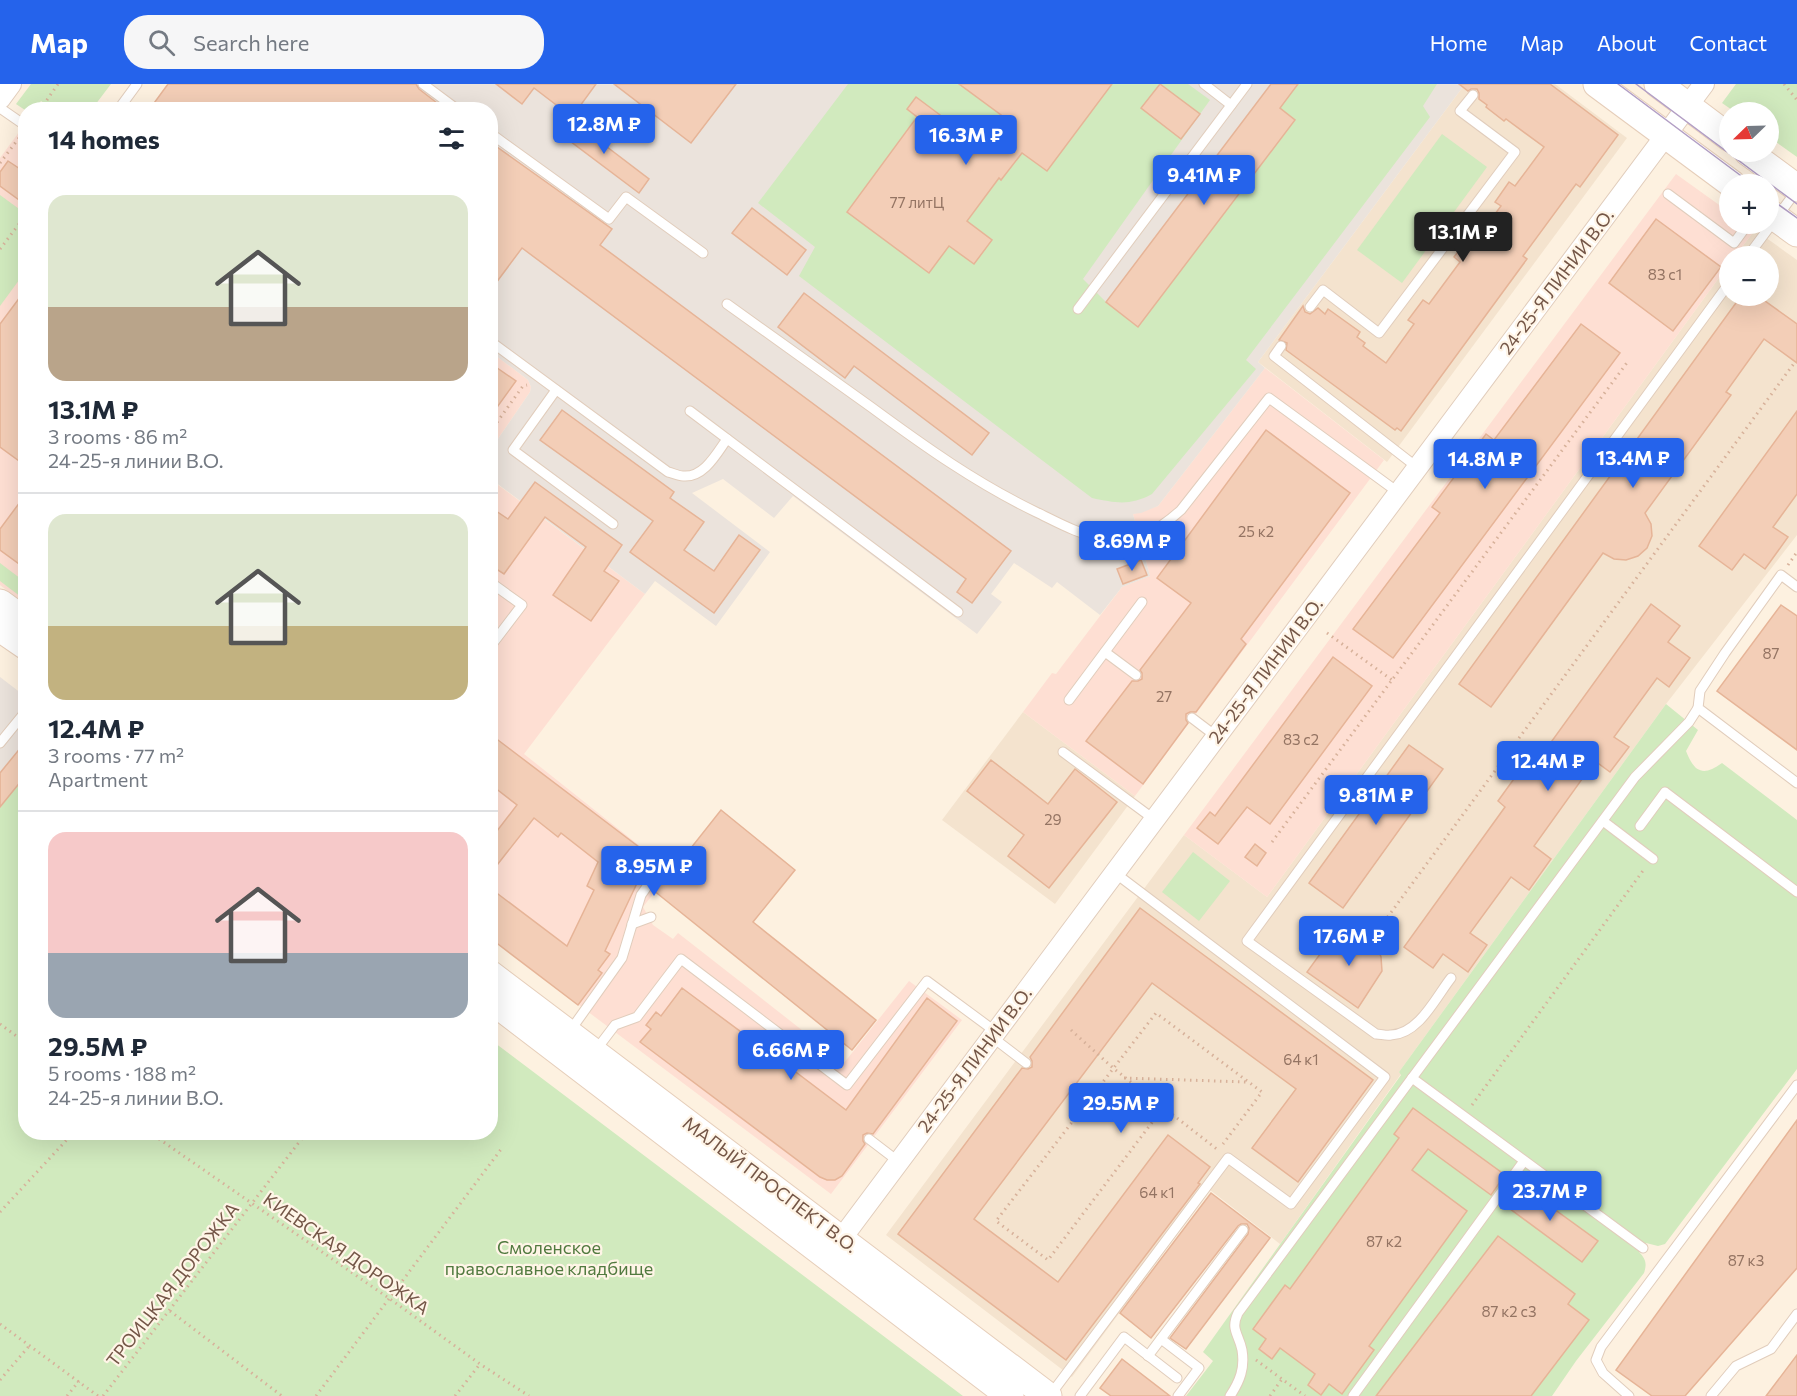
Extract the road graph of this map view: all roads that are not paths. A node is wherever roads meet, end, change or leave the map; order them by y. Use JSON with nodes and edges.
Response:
{"nodes":[{"id":1,"x":11,"y":84,"type":"edge"},
{"id":2,"x":137,"y":84,"type":"edge"},
{"id":3,"x":423,"y":84,"type":"edge"},
{"id":4,"x":1204,"y":84,"type":"edge"},
{"id":5,"x":1247,"y":84,"type":"edge"},
{"id":6,"x":1597,"y":84,"type":"edge"},
{"id":7,"x":1658,"y":84,"type":"edge"},
{"id":8,"x":1704,"y":84,"type":"edge"},
{"id":9,"x":1473,"y":94,"type":"dead end"},
{"id":10,"x":0,"y":99,"type":"edge"},
{"id":11,"x":124,"y":102,"type":"edge"},
{"id":12,"x":447,"y":102,"type":"edge"},
{"id":13,"x":1231,"y":105,"type":"junction"},
{"id":14,"x":1688,"y":107,"type":"junction"},
{"id":15,"x":0,"y":108,"type":"edge"},
{"id":16,"x":18,"y":122,"type":"edge"},
{"id":17,"x":1719,"y":130,"type":"edge"},
{"id":18,"x":1666,"y":136,"type":"junction"},
{"id":19,"x":498,"y":139,"type":"edge"},
{"id":20,"x":1761,"y":162,"type":"edge"},
{"id":21,"x":1719,"y":175,"type":"edge"},
{"id":22,"x":1797,"y":189,"type":"edge"},
{"id":23,"x":1668,"y":194,"type":"dead end"},
{"id":24,"x":1781,"y":221,"type":"edge"},
{"id":25,"x":1719,"y":232,"type":"edge"},
{"id":26,"x":1722,"y":234,"type":"edge"},
{"id":27,"x":1741,"y":234,"type":"edge"},
{"id":28,"x":1757,"y":246,"type":"edge"},
{"id":29,"x":702,"y":253,"type":"dead end"},
{"id":30,"x":1719,"y":297,"type":"edge"},
{"id":31,"x":727,"y":304,"type":"dead end"},
{"id":32,"x":1310,"y":307,"type":"dead end"},
{"id":33,"x":1078,"y":309,"type":"dead end"},
{"id":34,"x":1281,"y":346,"type":"dead end"},
{"id":35,"x":498,"y":347,"type":"edge"},
{"id":36,"x":556,"y":390,"type":"junction"},
{"id":37,"x":690,"y":411,"type":"dead end"},
{"id":38,"x":727,"y":439,"type":"junction"},
{"id":39,"x":1418,"y":468,"type":"junction"},
{"id":40,"x":1399,"y":493,"type":"junction"},
{"id":41,"x":613,"y":524,"type":"dead end"},
{"id":42,"x":1797,"y":587,"type":"edge"},
{"id":43,"x":498,"y":588,"type":"edge"},
{"id":44,"x":1142,"y":602,"type":"dead end"},
{"id":45,"x":0,"y":603,"type":"edge"},
{"id":46,"x":958,"y":612,"type":"dead end"},
{"id":47,"x":18,"y":616,"type":"edge"},
{"id":48,"x":0,"y":628,"type":"edge"},
{"id":49,"x":498,"y":636,"type":"edge"},
{"id":50,"x":18,"y":640,"type":"edge"},
{"id":51,"x":1105,"y":652,"type":"junction"},
{"id":52,"x":1136,"y":675,"type":"dead end"},
{"id":53,"x":1069,"y":700,"type":"dead end"},
{"id":54,"x":1698,"y":708,"type":"junction"},
{"id":55,"x":1192,"y":718,"type":"dead end"},
{"id":56,"x":18,"y":721,"type":"edge"},
{"id":57,"x":1217,"y":737,"type":"junction"},
{"id":58,"x":0,"y":743,"type":"edge"},
{"id":59,"x":1063,"y":752,"type":"dead end"},
{"id":60,"x":1797,"y":783,"type":"edge"},
{"id":61,"x":1155,"y":820,"type":"junction"},
{"id":62,"x":1602,"y":821,"type":"junction"},
{"id":63,"x":1640,"y":826,"type":"dead end"},
{"id":64,"x":1653,"y":859,"type":"road end"},
{"id":65,"x":1115,"y":873,"type":"junction"},
{"id":66,"x":648,"y":885,"type":"dead end"},
{"id":67,"x":1797,"y":892,"type":"edge"},
{"id":68,"x":651,"y":917,"type":"dead end"},
{"id":69,"x":632,"y":924,"type":"junction"},
{"id":70,"x":1451,"y":978,"type":"dead end"},
{"id":71,"x":498,"y":980,"type":"edge"},
{"id":72,"x":498,"y":1004,"type":"edge"},
{"id":73,"x":569,"y":1033,"type":"junction"},
{"id":74,"x":994,"y":1034,"type":"junction"},
{"id":75,"x":588,"y":1061,"type":"junction"},
{"id":76,"x":1026,"y":1063,"type":"dead end"},
{"id":77,"x":1412,"y":1078,"type":"junction"},
{"id":78,"x":1797,"y":1085,"type":"edge"},
{"id":79,"x":869,"y":1139,"type":"dead end"},
{"id":80,"x":1524,"y":1161,"type":"junction"},
{"id":81,"x":899,"y":1162,"type":"junction"},
{"id":82,"x":1243,"y":1230,"type":"dead end"},
{"id":83,"x":835,"y":1248,"type":"junction"},
{"id":84,"x":1643,"y":1248,"type":"dead end"},
{"id":85,"x":1797,"y":1314,"type":"edge"},
{"id":86,"x":1161,"y":1339,"type":"junction"},
{"id":87,"x":1148,"y":1356,"type":"junction"},
{"id":88,"x":1177,"y":1378,"type":"dead end"},
{"id":89,"x":1010,"y":1396,"type":"edge"},
{"id":90,"x":1049,"y":1396,"type":"edge"},
{"id":91,"x":1080,"y":1396,"type":"edge"},
{"id":92,"x":1178,"y":1396,"type":"edge"},
{"id":93,"x":1230,"y":1396,"type":"edge"},
{"id":94,"x":1353,"y":1396,"type":"edge"},
{"id":95,"x":1629,"y":1396,"type":"edge"},
{"id":96,"x":1711,"y":1396,"type":"edge"}],
"edges":[{"from":1,"to":10,"type":"street"},
{"from":2,"to":11,"type":"lane"},
{"from":3,"to":12,"type":"lane"},
{"from":4,"to":13,"type":"lane"},
{"from":5,"to":13,"type":"lane"},
{"from":6,"to":18,"type":"main road"},
{"from":7,"to":14,"type":"main road"},
{"from":8,"to":14,"type":"street","name":"24-25-Я ЛИНИИ В.О."},
{"from":9,"to":32,"type":"lane"},
{"from":13,"to":33,"type":"lane"},
{"from":14,"to":17,"type":"main road"},
{"from":14,"to":18,"type":"street","name":"24-25-Я ЛИНИИ В.О."},
{"from":15,"to":16,"type":"lane"},
{"from":18,"to":21,"type":"main road"},
{"from":18,"to":39,"type":"street","name":"24-25-Я ЛИНИИ В.О."},
{"from":19,"to":29,"type":"lane"},
{"from":20,"to":22,"type":"main road"},
{"from":22,"to":24,"type":"lane"},
{"from":23,"to":25,"type":"lane"},
{"from":24,"to":28,"type":"lane"},
{"from":26,"to":27,"type":"lane"},
{"from":30,"to":70,"type":"lane"},
{"from":31,"to":40,"type":"lane"},
{"from":34,"to":39,"type":"lane"},
{"from":35,"to":36,"type":"lane"},
{"from":36,"to":38,"type":"lane"},
{"from":36,"to":41,"type":"lane"},
{"from":37,"to":38,"type":"lane"},
{"from":38,"to":46,"type":"lane"},
{"from":39,"to":40,"type":"street","name":"24-25-Я ЛИНИИ В.О."},
{"from":40,"to":57,"type":"street","name":"24-25-Я ЛИНИИ В.О."},
{"from":42,"to":54,"type":"lane"},
{"from":43,"to":49,"type":"lane"},
{"from":44,"to":51,"type":"lane"},
{"from":45,"to":47,"type":"main road"},
{"from":48,"to":50,"type":"main road"},
{"from":51,"to":52,"type":"lane"},
{"from":51,"to":53,"type":"lane"},
{"from":54,"to":60,"type":"lane"},
{"from":54,"to":62,"type":"lane"},
{"from":55,"to":57,"type":"lane"},
{"from":56,"to":58,"type":"lane"},
{"from":57,"to":61,"type":"street","name":"24-25-Я ЛИНИИ В.О."},
{"from":59,"to":61,"type":"lane"},
{"from":61,"to":65,"type":"street","name":"24-25-Я ЛИНИИ В.О."},
{"from":62,"to":64,"type":"lane"},
{"from":62,"to":77,"type":"lane"},
{"from":63,"to":67,"type":"lane"},
{"from":65,"to":74,"type":"street","name":"24-25-Я ЛИНИИ В.О."},
{"from":65,"to":90,"type":"lane"},
{"from":66,"to":69,"type":"lane"},
{"from":68,"to":69,"type":"lane"},
{"from":69,"to":73,"type":"lane"},
{"from":71,"to":73,"type":"main road","name":"МАЛЫЙ ПРОСПЕКТ В.О."},
{"from":72,"to":75,"type":"main road","name":"МАЛЫЙ ПРОСПЕКТ В.О."},
{"from":73,"to":75,"type":"main road","name":"МАЛЫЙ ПРОСПЕКТ В.О."},
{"from":74,"to":75,"type":"lane"},
{"from":74,"to":76,"type":"lane"},
{"from":74,"to":81,"type":"street","name":"24-25-Я ЛИНИИ В.О."},
{"from":75,"to":83,"type":"main road","name":"МАЛЫЙ ПРОСПЕКТ В.О."},
{"from":77,"to":80,"type":"lane"},
{"from":77,"to":93,"type":"lane"},
{"from":78,"to":95,"type":"lane"},
{"from":79,"to":81,"type":"lane"},
{"from":80,"to":84,"type":"lane"},
{"from":80,"to":94,"type":"lane"},
{"from":81,"to":83,"type":"street","name":"24-25-Я ЛИНИИ В.О."},
{"from":82,"to":86,"type":"lane"},
{"from":83,"to":89,"type":"main road","name":"МАЛЫЙ ПРОСПЕКТ В.О."},
{"from":83,"to":90,"type":"main road","name":"МАЛЫЙ ПРОСПЕКТ В.О."},
{"from":85,"to":96,"type":"lane"},
{"from":86,"to":87,"type":"lane"},
{"from":86,"to":92,"type":"lane"},
{"from":87,"to":88,"type":"lane"},
{"from":87,"to":91,"type":"lane"}]}
